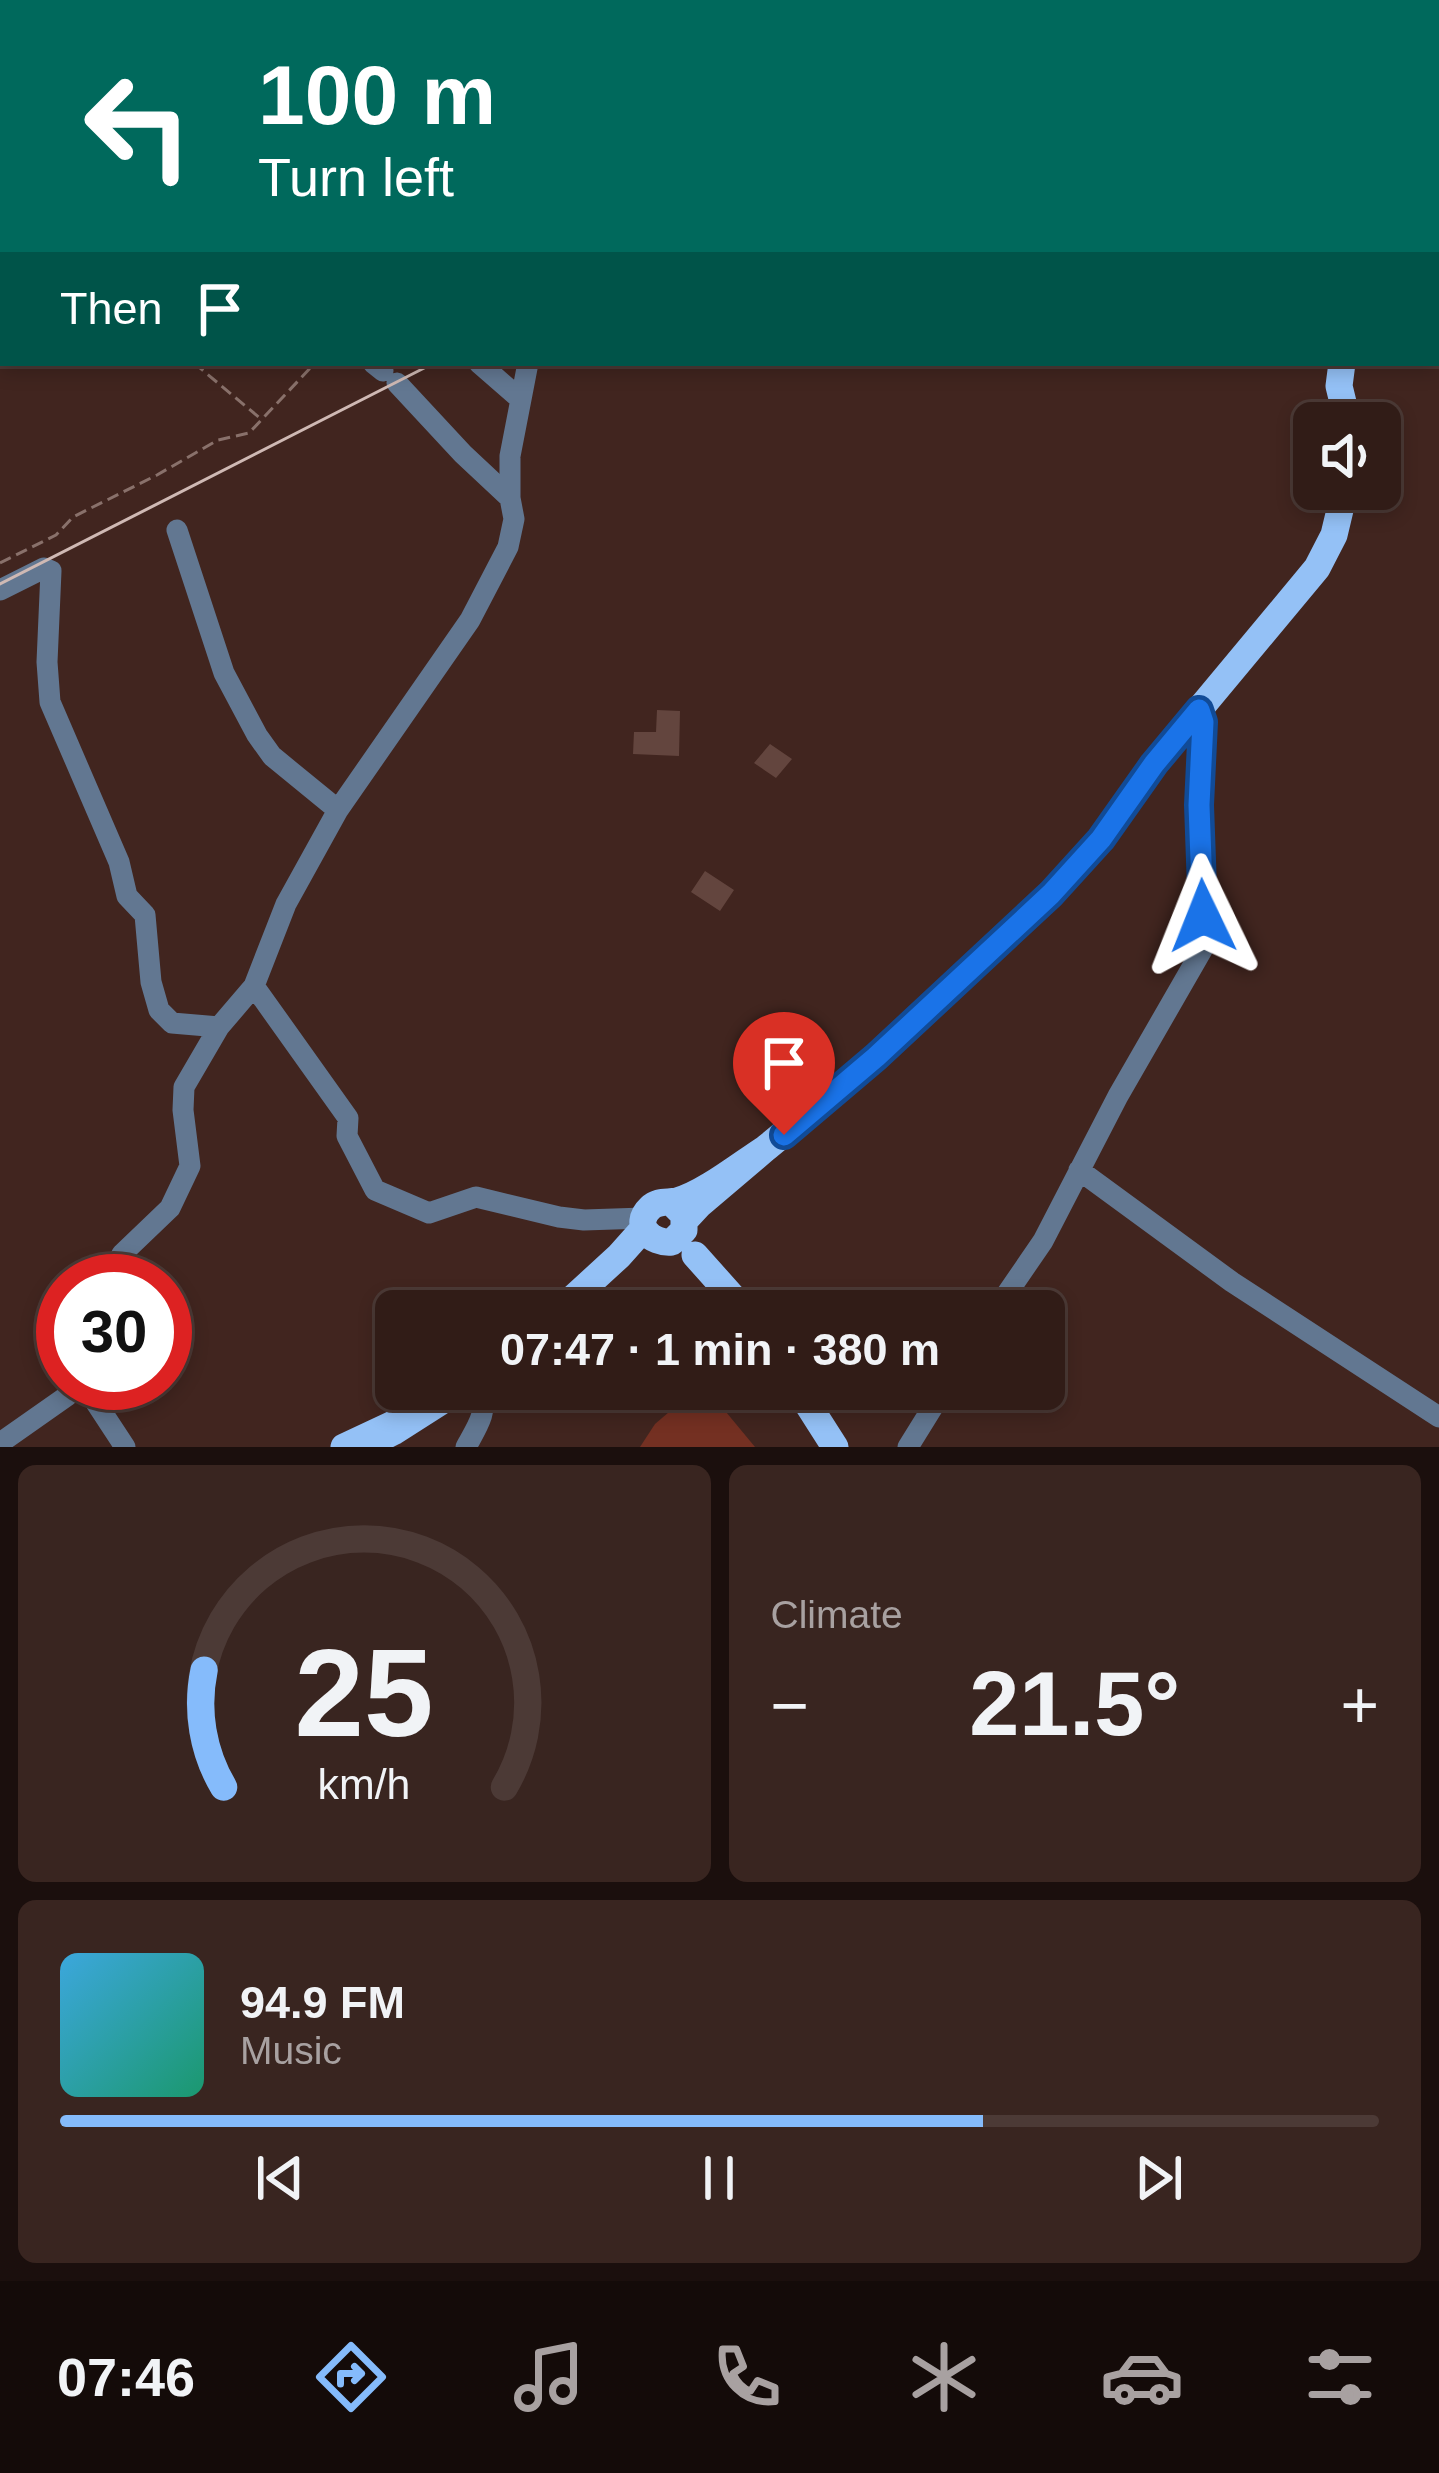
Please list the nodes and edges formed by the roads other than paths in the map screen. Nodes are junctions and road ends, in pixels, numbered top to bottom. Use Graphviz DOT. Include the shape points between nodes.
graph roads {
  1 [pos="482,366"];
  2 [pos="527,366"];
  3 [pos="1341,366"];
  4 [pos="385,372"];
  5 [pos="519,398"];
  6 [pos="1343,402"];
  7 [pos="509,498"];
  8 [pos="1341,510"];
  9 [pos="177,530"];
  10 [pos="0,590"];
  11 [pos="1199,710"];
  12 [pos="338,810"];
  13 [pos="254,986"];
  14 [pos="219,1027"];
  15 [pos="1079,1170"];
  16 [pos="669,1230"];
  17 [pos="122,1254"];
  18 [pos="583,1290"];
  19 [pos="726,1290"];
  20 [pos="1009,1290"];
  21 [pos="47,1410"];
  22 [pos="98,1410"];
  23 [pos="419,1410"];
  24 [pos="427,1410"];
  25 [pos="484,1410"];
  26 [pos="811,1410"];
  27 [pos="931,1410"];
  28 [pos="1439,1417"];
  29 [pos="0,1443"];
  30 [pos="125,1447"];
  31 [pos="344,1447"];
  32 [pos="363,1447"];
  33 [pos="466,1447"];
  34 [pos="835,1447"];
  35 [pos="908,1447"];
  1 -- 5 [label="street"];
  2 -- 5 [label="street"];
  3 -- 6 [label="main road"];
  4 -- 7 [label="street"];
  5 -- 7 [label="street"];
  7 -- 12 [label="street" via="508,547 470,620"];
  8 -- 11 [label="main road" via="1317,568"];
  9 -- 12 [label="street" via="224,674 257,735"];
  10 -- 14 [label="street" via="50,571 50,702 127,896 145,915 159,1010 172,1023"];
  11 -- 15 [label="street" via="1202,950"];
  11 -- 16 [label="main road" via="1051,894 876,1057"];
  12 -- 13 [label="street" via="286,904"];
  13 -- 14 [label="street"];
  13 -- 16 [label="street" via="348,1118 346,1136 376,1190 429,1213 476,1197"];
  14 -- 17 [label="street" via="184,1087 190,1166 181,1190"];
  15 -- 20 [label="street"];
  15 -- 28 [label="street"];
  16 -- 18 [label="main road" via="619,1256"];
  16 -- 19 [label="main road"];
  21 -- 29 [label="street"];
  22 -- 30 [label="street"];
  23 -- 31 [label="main road"];
  24 -- 32 [label="main road"];
  25 -- 33 [label="street"];
  26 -- 34 [label="main road"];
  27 -- 35 [label="street"];
}
